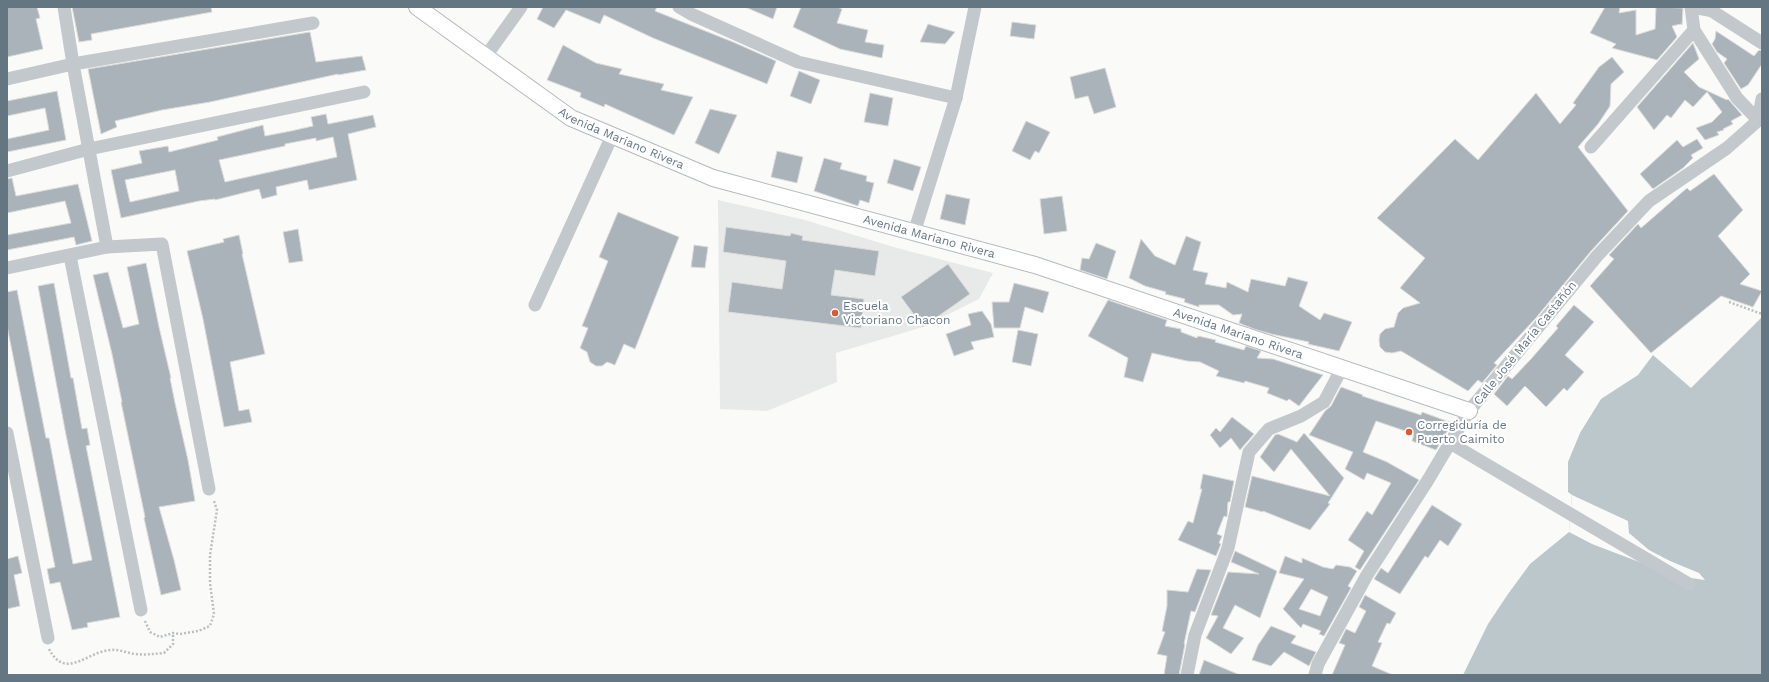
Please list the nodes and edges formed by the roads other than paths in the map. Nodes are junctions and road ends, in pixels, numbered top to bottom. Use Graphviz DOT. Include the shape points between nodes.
graph roads {
  1 [pos="64,7"];
  2 [pos="417,7"];
  3 [pos="521,7"];
  4 [pos="679,7"];
  5 [pos="975,7"];
  6 [pos="1692,7"];
  7 [pos="312,23"];
  8 [pos="1694,30"];
  9 [pos="1762,43"];
  10 [pos="486,56"];
  11 [pos="73,64"];
  12 [pos="7,79"];
  13 [pos="364,92"];
  14 [pos="956,98"];
  15 [pos="1762,99"];
  16 [pos="1760,119"];
  17 [pos="612,136"];
  18 [pos="1591,147"];
  19 [pos="89,150"];
  20 [pos="7,171"];
  21 [pos="914,233"];
  22 [pos="107,247"];
  23 [pos="70,256"];
  24 [pos="7,268"];
  25 [pos="535,305"];
  26 [pos="1342,368"];
  27 [pos="1469,411"];
  28 [pos="7,433"];
  29 [pos="1450,443"];
  30 [pos="209,489"];
  31 [pos="1689,584"];
  32 [pos="141,610"];
  33 [pos="48,638"];
  34 [pos="1187,675"];
  35 [pos="1315,675"];
  1 -- 11 [label="street"];
  2 -- 10 [label="main road, Avenida Mariano Rivera"];
  3 -- 10 [label="street"];
  4 -- 14 [label="street" via="798,62"];
  5 -- 14 [label="street"];
  6 -- 8 [label="street"];
  6 -- 9 [label="street" via="1712,11"];
  7 -- 11 [label="street"];
  8 -- 16 [label="street" via="1737,98"];
  8 -- 18 [label="street"];
  10 -- 17 [label="main road, Avenida Mariano Rivera" via="571,118"];
  11 -- 12 [label="street"];
  11 -- 19 [label="street"];
  13 -- 19 [label="street"];
  14 -- 21 [label="street"];
  15 -- 16 [label="street"];
  16 -- 27 [label="street, Calle José María Castañón" via="1727,148 1649,201 1597,256"];
  17 -- 21 [label="main road, Avenida Mariano Rivera" via="713,178"];
  17 -- 25 [label="street"];
  19 -- 20 [label="street"];
  19 -- 22 [label="street"];
  21 -- 26 [label="main road, Avenida Mariano Rivera" via="1034,265"];
  22 -- 23 [label="street"];
  22 -- 30 [label="street" via="162,244"];
  23 -- 24 [label="street"];
  23 -- 32 [label="street"];
  26 -- 27 [label="main road, Avenida Mariano Rivera"];
  26 -- 34 [label="street" via="1324,402 1301,416 1269,429 1249,452 1228,548 1195,635"];
  27 -- 29 [label="street, Calle José María Castañón"];
  28 -- 33 [label="street"];
  29 -- 31 [label="street"];
  29 -- 35 [label="street, Calle José María Castañón" via="1367,575 1318,664"];
}
